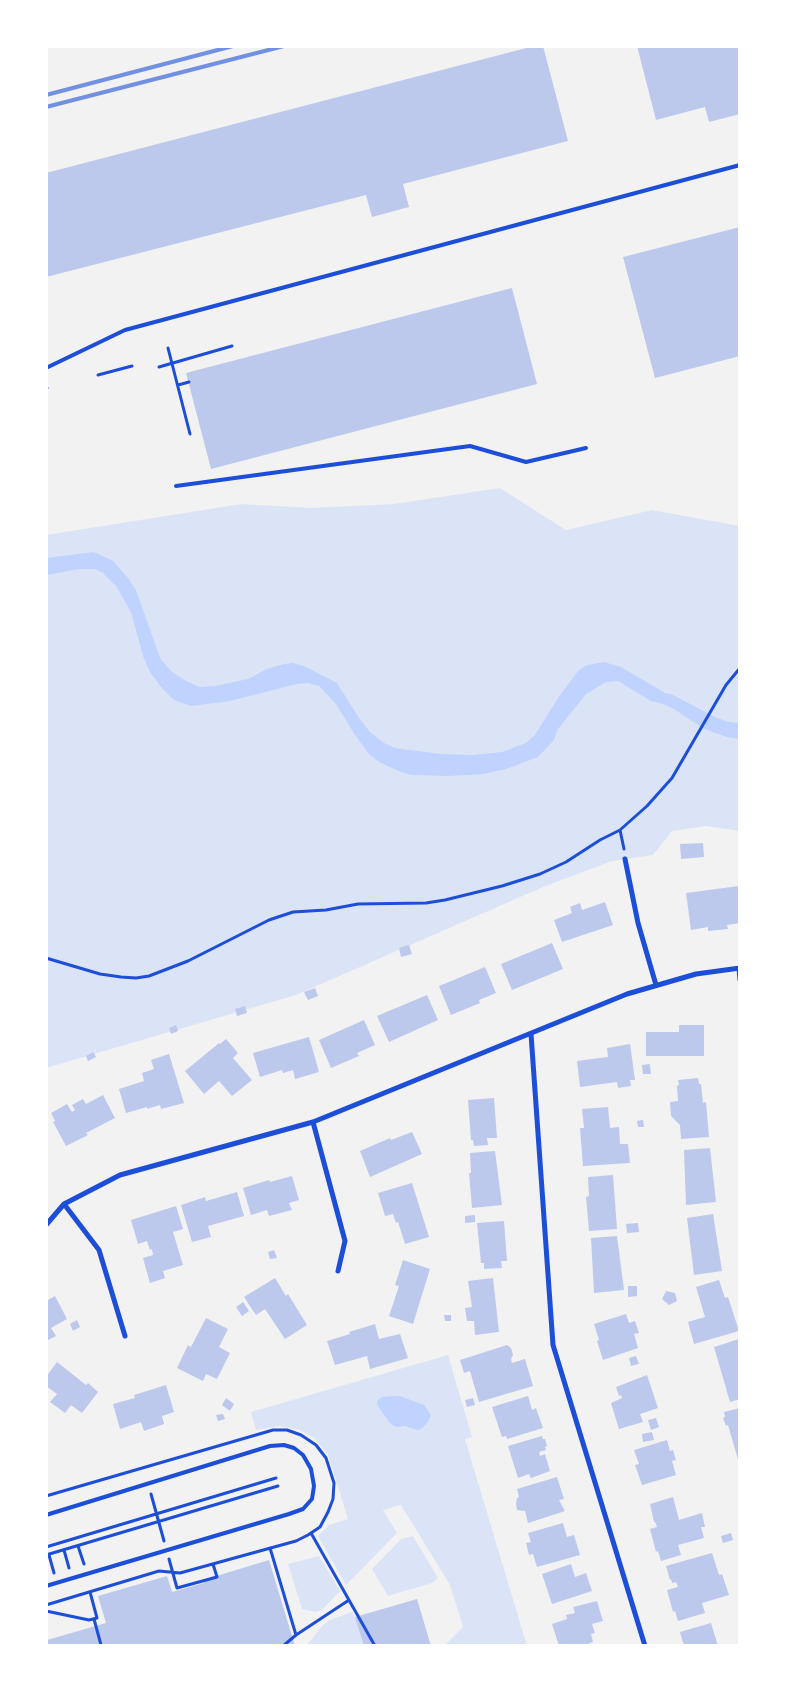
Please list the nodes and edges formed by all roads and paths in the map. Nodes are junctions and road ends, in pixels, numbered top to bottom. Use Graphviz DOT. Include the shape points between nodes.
graph roads {
  1 [pos="740,165"];
  2 [pos="232,346"];
  3 [pos="168,348"];
  4 [pos="172,363"];
  5 [pos="132,366"];
  6 [pos="159,367"];
  7 [pos="46,368"];
  8 [pos="98,375"];
  9 [pos="188,382"];
  10 [pos="178,385"];
  11 [pos="190,434"];
  12 [pos="586,448"];
  13 [pos="176,486"];
  14 [pos="740,668"];
  15 [pos="620,830"];
  16 [pos="625,859"];
  17 [pos="46,958"];
  18 [pos="739,968"];
  19 [pos="740,980"];
  20 [pos="656,985"];
  21 [pos="531,1034"];
  22 [pos="313,1122"];
  23 [pos="64,1204"];
  24 [pos="46,1225"];
  25 [pos="338,1271"];
  26 [pos="125,1336"];
  27 [pos="276,1478"];
  28 [pos="278,1486"];
  29 [pos="222,1494"];
  30 [pos="46,1496"];
  31 [pos="224,1502"];
  32 [pos="46,1515"];
  33 [pos="311,1533"];
  34 [pos="90,1534"];
  35 [pos="93,1542"];
  36 [pos="78,1546"];
  37 [pos="46,1547"];
  38 [pos="270,1548"];
  39 [pos="64,1550"];
  40 [pos="48,1555"];
  41 [pos="87,1574"];
  42 [pos="72,1579"];
  43 [pos="58,1583"];
  44 [pos="46,1586"];
  45 [pos="90,1592"];
  46 [pos="349,1600"];
  47 [pos="46,1605"];
  48 [pos="46,1611"];
  49 [pos="94,1619"];
  50 [pos="296,1634"];
  51 [pos="98,1646"];
  52 [pos="283,1646"];
  53 [pos="375,1646"];
  54 [pos="645,1646"];
  1 -- 7 [label="lane" via="125,330"];
  2 -- 4 [label="path"];
  3 -- 4 [label="path"];
  4 -- 6 [label="path"];
  4 -- 10 [label="path"];
  5 -- 8 [label="path"];
  9 -- 10 [label="path"];
  10 -- 11 [label="path"];
  12 -- 13 [label="lane" via="526,462 470,446"];
  14 -- 15 [label="path" via="715,703 672,778"];
  15 -- 16 [label="path"];
  15 -- 17 [label="path" via="554,868 502,886 426,903 358,904 293,912 149,976 121,978"];
  16 -- 20 [label="street" via="638,923"];
  18 -- 19 [label="street"];
  18 -- 20 [label="street" via="696,974"];
  20 -- 21 [label="street"];
  21 -- 22 [label="street"];
  21 -- 54 [label="street" via="553,1345"];
  22 -- 23 [label="street" via="120,1175"];
  22 -- 25 [label="street" via="345,1241"];
  23 -- 24 [label="street"];
  23 -- 26 [label="street" via="99,1250"];
  27 -- 29 [label="path"];
  28 -- 31 [label="path"];
  29 -- 31 [label="path"];
  29 -- 34 [label="path"];
  30 -- 33 [label="path" via="273,1430 287,1430 301,1434 316,1445 331,1470 333,1499 320,1526"];
  31 -- 35 [label="path"];
  32 -- 41 [label="lane" via="270,1446 294,1448 303,1455 311,1469 312,1499 302,1509"];
  33 -- 38 [label="path"];
  33 -- 46 [label="path"];
  34 -- 35 [label="path"];
  34 -- 37 [label="path"];
  35 -- 36 [label="path"];
  36 -- 39 [label="path"];
  36 -- 41 [label="path"];
  38 -- 45 [label="path" via="180,1573 158,1571"];
  38 -- 50 [label="path"];
  39 -- 40 [label="path"];
  39 -- 42 [label="path"];
  40 -- 43 [label="path"];
  41 -- 42 [label="lane"];
  42 -- 43 [label="lane"];
  43 -- 44 [label="lane"];
  45 -- 47 [label="path"];
  45 -- 49 [label="path" via="97,1618"];
  46 -- 50 [label="path"];
  46 -- 53 [label="path"];
  48 -- 49 [label="path"];
  49 -- 51 [label="path" via="102,1645"];
  50 -- 52 [label="path"];
}
